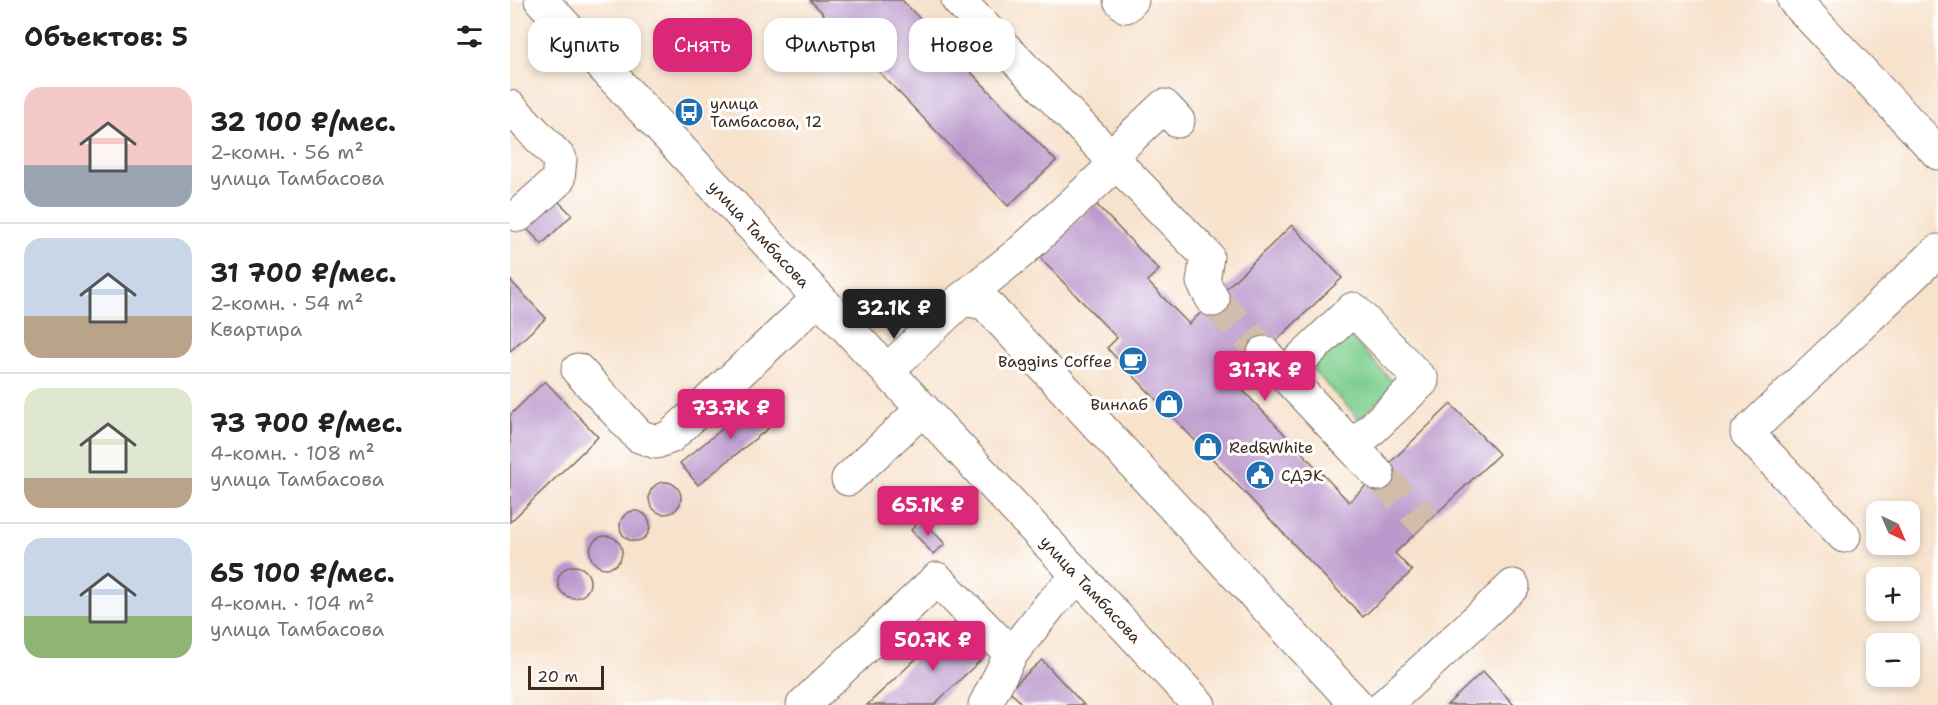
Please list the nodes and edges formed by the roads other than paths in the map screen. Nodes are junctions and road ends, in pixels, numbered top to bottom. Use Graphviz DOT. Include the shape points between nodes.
graph roads {
  1 [pos="958,0"];
  2 [pos="1120,0"];
  3 [pos="1132,0"];
  4 [pos="1794,0"];
  5 [pos="551,3"];
  6 [pos="510,107"];
  7 [pos="1178,121"];
  8 [pos="1938,153"];
  9 [pos="1110,157"];
  10 [pos="519,215"];
  11 [pos="1938,251"];
  12 [pos="819,298"];
  13 [pos="962,299"];
  14 [pos="1213,300"];
  15 [pos="578,370"];
  16 [pos="887,371"];
  17 [pos="923,409"];
  18 [pos="1353,447"];
  19 [pos="1378,474"];
  20 [pos="848,479"];
  21 [pos="1844,536"];
  22 [pos="1079,576"];
  23 [pos="1513,586"];
  24 [pos="1011,654"];
  25 [pos="804,705"];
  26 [pos="985,705"];
  27 [pos="1199,705"];
  28 [pos="1357,705"];
  29 [pos="1385,705"];
  1 -- 9 [label="street"];
  2 -- 3 [label="street" via="1126,6"];
  4 -- 8 [label="street"];
  5 -- 12 [label="street, улица Тамбасова"];
  6 -- 10 [label="street" via="560,159 558,180"];
  7 -- 9 [label="street" via="1164,106"];
  9 -- 13 [label="street" via="1107,172 1022,251"];
  9 -- 14 [label="street" via="1207,256 1203,282"];
  11 -- 21 [label="street" via="1746,433"];
  12 -- 15 [label="street" via="670,437 656,442 639,436"];
  12 -- 16 [label="street, улица Тамбасова"];
  13 -- 16 [label="street"];
  13 -- 28 [label="street" via="985,303"];
  16 -- 17 [label="street, улица Тамбасова"];
  17 -- 20 [label="street"];
  17 -- 22 [label="street, улица Тамбасова"];
  18 -- 18 [label="street" via="1274,364 1353,309 1422,381"];
  18 -- 19 [label="street"];
  22 -- 24 [label="street"];
  22 -- 27 [label="street, улица Тамбасова"];
  23 -- 29 [label="street"];
  24 -- 25 [label="street" via="937,579"];
  24 -- 26 [label="street"];
}
